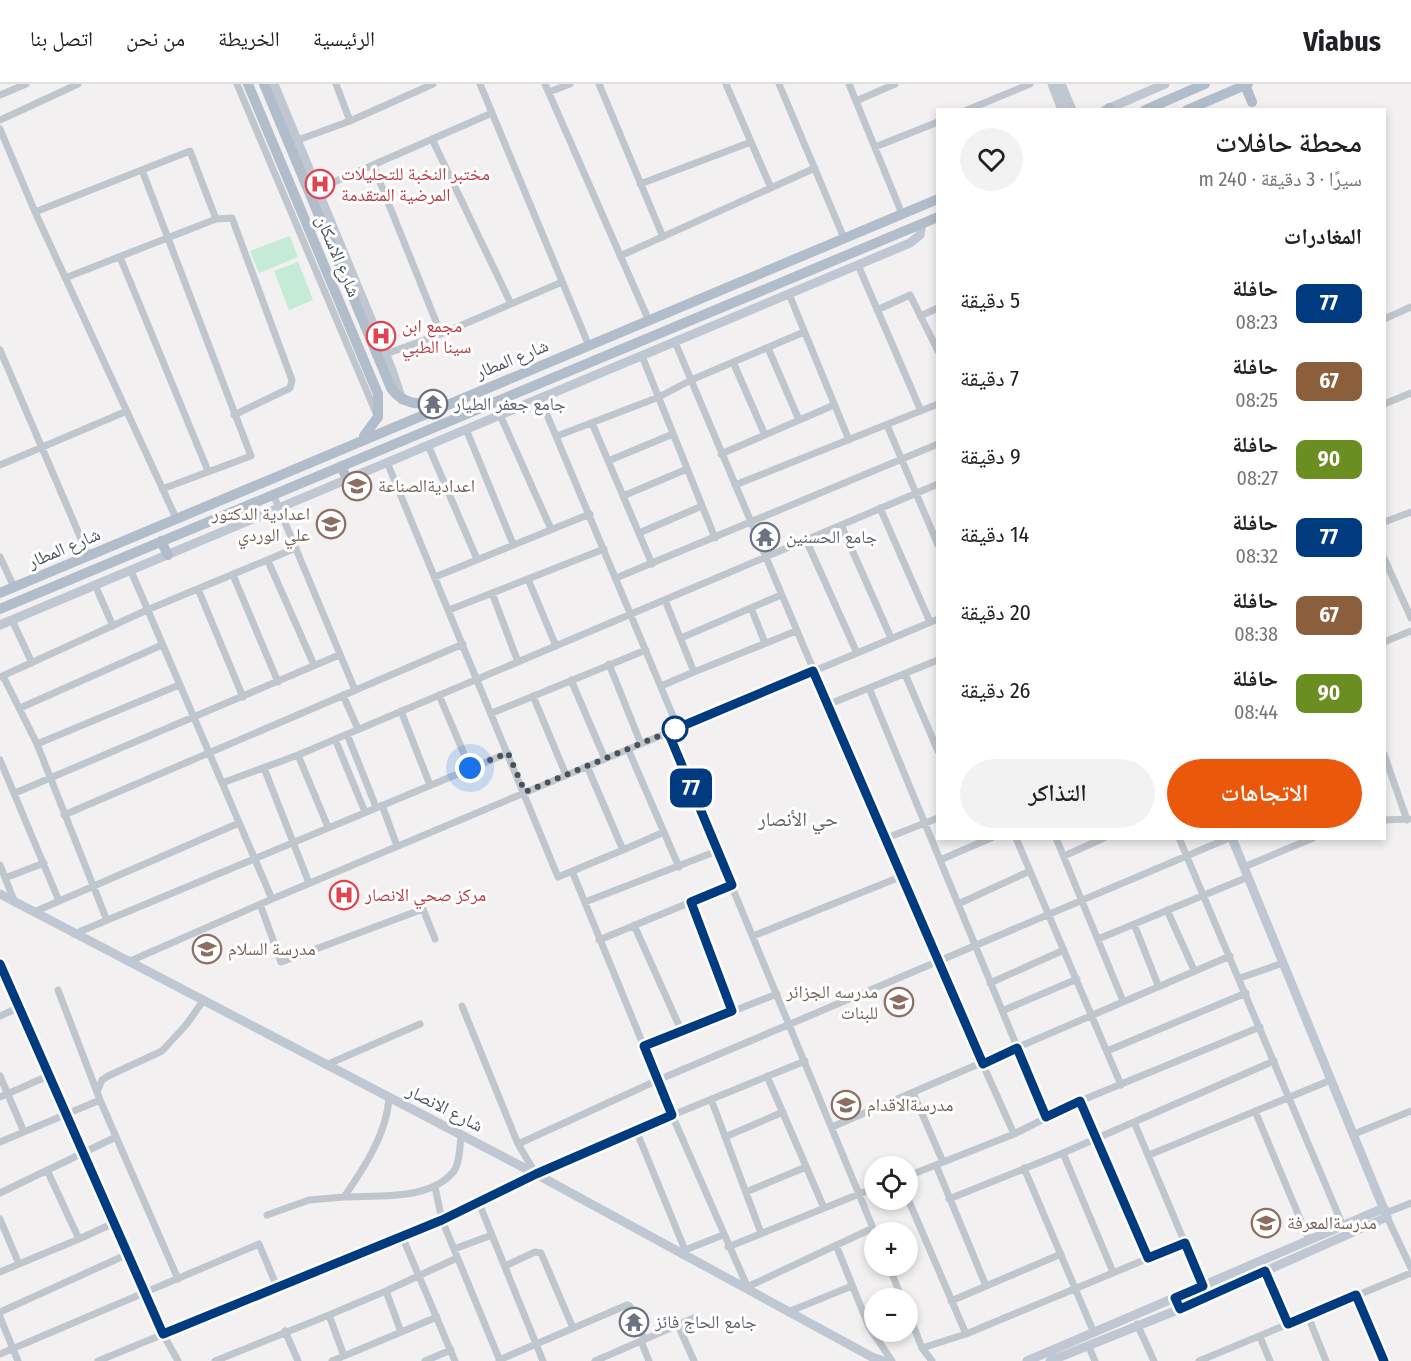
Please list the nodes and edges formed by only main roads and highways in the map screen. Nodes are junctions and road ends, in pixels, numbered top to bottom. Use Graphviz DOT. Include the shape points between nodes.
graph roads {
  1 [pos="248,84"];
  2 [pos="264,84"];
  3 [pos="1206,84"];
  4 [pos="1247,85"];
  5 [pos="1252,102"];
  6 [pos="1150,108"];
  7 [pos="1190,108"];
  8 [pos="936,200"];
  9 [pos="931,221"];
  10 [pos="817,249"];
  11 [pos="790,261"];
  12 [pos="824,265"];
  13 [pos="798,276"];
  14 [pos="368,335"];
  15 [pos="356,342"];
  16 [pos="381,353"];
  17 [pos="363,359"];
  18 [pos="445,405"];
  19 [pos="361,439"];
  20 [pos="341,466"];
  21 [pos="347,479"];
  22 [pos="224,498"];
  23 [pos="193,510"];
  24 [pos="231,513"];
  25 [pos="199,525"];
  26 [pos="161,541"];
  27 [pos="168,555"];
  28 [pos="0,593"];
  29 [pos="0,609"];
  1 -- 15 [label="main road, شارع الاسكان" via="282,180 342,323"];
  2 -- 14 [label="main road, شارع الاسكان" via="327,225"];
  3 -- 6 [label="main road"];
  4 -- 5 [label="main road"];
  4 -- 7 [label="main road"];
  8 -- 10 [label="main road, شارع المطار"];
  9 -- 12 [label="main road, شارع المطار"];
  10 -- 11 [label="main road, شارع المطار"];
  10 -- 12 [label="main road"];
  11 -- 13 [label="main road" via="797,267"];
  11 -- 18 [label="main road, شارع المطار"];
  12 -- 13 [label="main road, شارع المطار"];
  13 -- 20 [label="main road, شارع المطار"];
  14 -- 15 [label="main road" via="363,342"];
  14 -- 16 [label="main road, شارع الاسكان"];
  15 -- 17 [label="main road, شارع الاسكان"];
  16 -- 17 [label="main road" via="368,353"];
  16 -- 18 [label="main road, شارع الاسكان" via="391,388 402,400"];
  17 -- 19 [label="main road, شارع الاسكان" via="380,403 378,417"];
  18 -- 19 [label="main road, شارع المطار"];
  19 -- 22 [label="main road, شارع المطار"];
  20 -- 21 [label="main road"];
  20 -- 24 [label="main road, شارع المطار"];
  22 -- 23 [label="main road, شارع المطار"];
  22 -- 24 [label="main road" via="224,507"];
  23 -- 25 [label="main road" via="199,515"];
  23 -- 28 [label="main road, شارع المطار"];
  24 -- 25 [label="main road, شارع المطار"];
  25 -- 26 [label="main road, شارع المطار"];
  26 -- 27 [label="main road"];
  26 -- 29 [label="main road, شارع المطار"];
}
